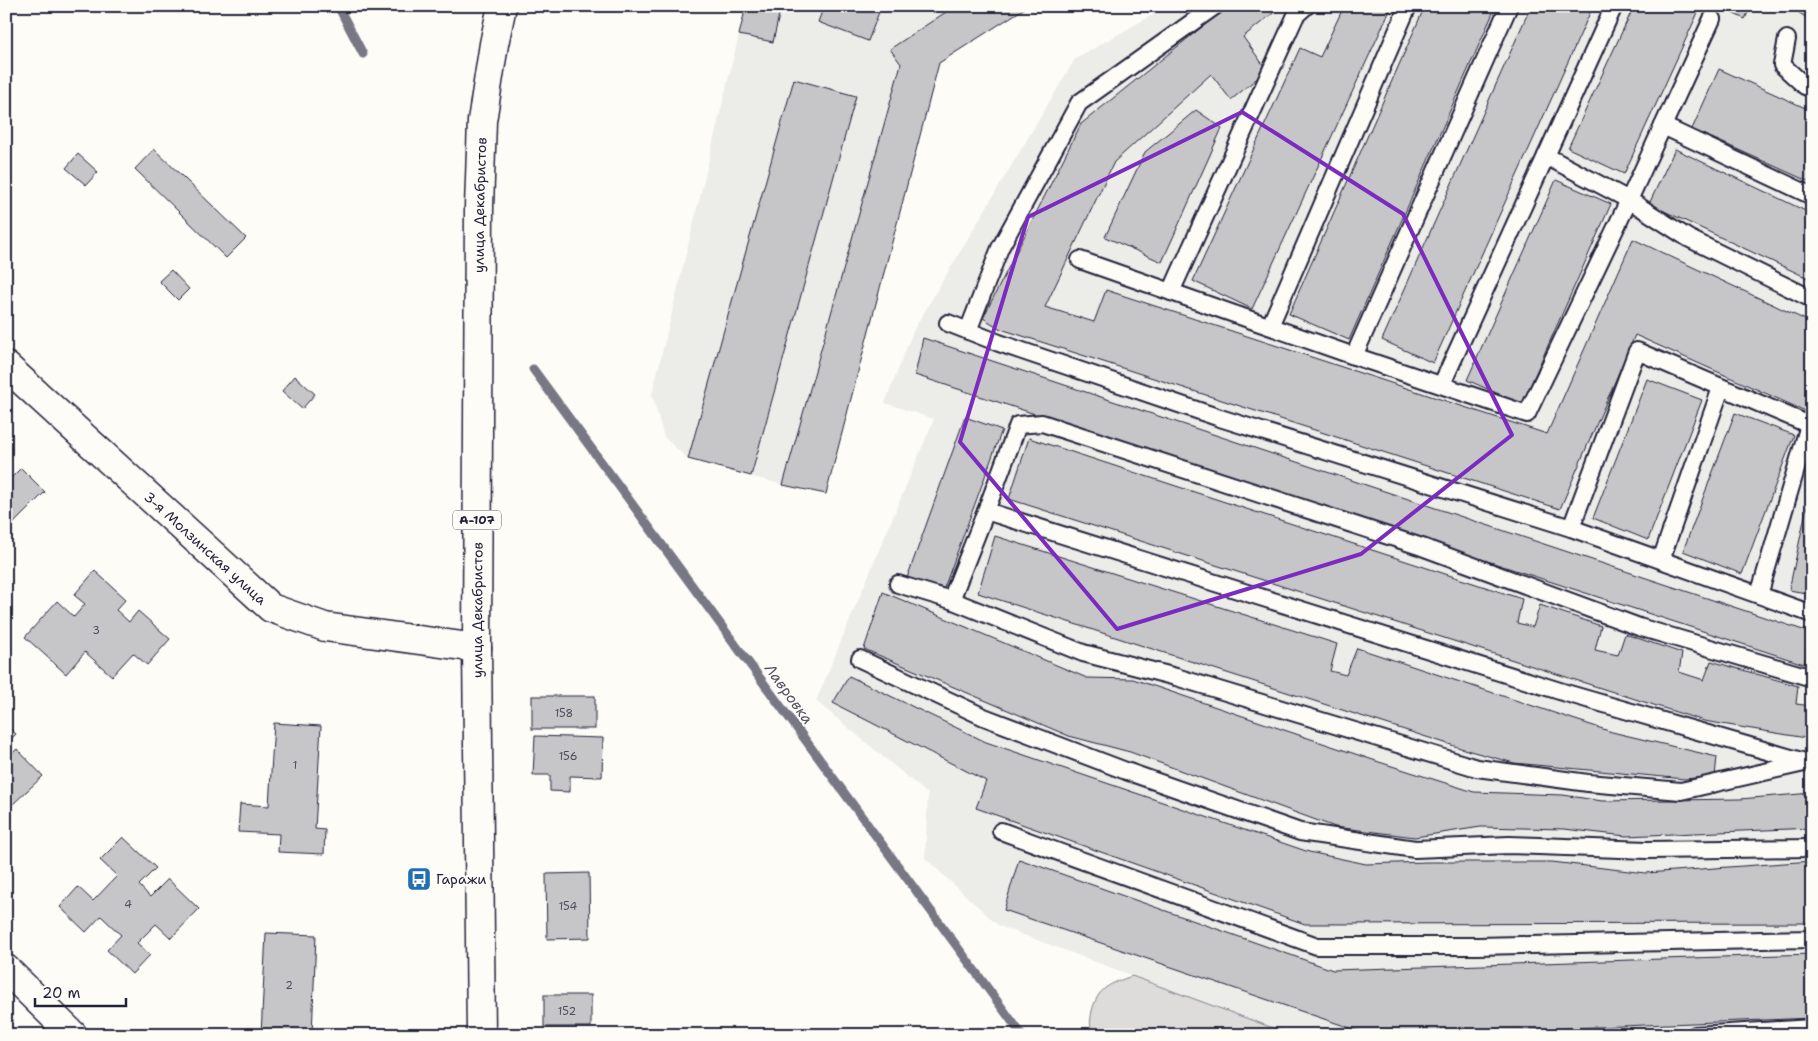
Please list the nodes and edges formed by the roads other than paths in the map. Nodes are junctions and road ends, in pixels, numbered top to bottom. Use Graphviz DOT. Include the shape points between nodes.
graph roads {
  1 [pos="502,6"];
  2 [pos="1215,6"];
  3 [pos="1306,6"];
  4 [pos="1408,6"];
  5 [pos="1509,6"];
  6 [pos="1614,6"];
  7 [pos="1712,20"];
  8 [pos="1787,39"];
  9 [pos="1812,89"];
  10 [pos="1664,126"];
  11 [pos="1546,156"];
  12 [pos="1812,196"];
  13 [pos="1629,200"];
  14 [pos="1080,260"];
  15 [pos="1171,292"];
  16 [pos="1812,299"];
  17 [pos="948,323"];
  18 [pos="1270,326"];
  19 [pos="968,331"];
  20 [pos="1354,356"];
  21 [pos="6,366"];
  22 [pos="1442,384"];
  23 [pos="1721,388"];
  24 [pos="1810,426"];
  25 [pos="986,512"];
  26 [pos="1572,528"];
  27 [pos="1661,560"];
  28 [pos="898,584"];
  29 [pos="1759,595"];
  30 [pos="952,600"];
  31 [pos="1812,614"];
  32 [pos="477,648"];
  33 [pos="860,659"];
  34 [pos="1812,678"];
  35 [pos="1809,763"];
  36 [pos="1001,832"];
  37 [pos="1812,848"];
  38 [pos="1812,939"];
  39 [pos="6,969"];
  40 [pos="1812,1028"];
  41 [pos="73,1035"];
  42 [pos="480,1035"];
  43 [pos="1695,1035"];
  1 -- 32 [label="main road, улица Декабристов / А-107" via="484,112 480,159"];
  2 -- 19 [label="lane" via="1080,102 1000,248"];
  3 -- 15 [label="lane" via="1296,15"];
  4 -- 18 [label="lane"];
  5 -- 20 [label="lane"];
  6 -- 11 [label="lane"];
  7 -- 10 [label="lane"];
  8 -- 9 [label="lane" via="1782,65"];
  10 -- 12 [label="lane"];
  10 -- 13 [label="lane"];
  11 -- 13 [label="lane"];
  11 -- 22 [label="lane"];
  13 -- 16 [label="lane" via="1688,238"];
  13 -- 22 [label="lane" via="1527,414"];
  14 -- 15 [label="lane"];
  15 -- 18 [label="lane"];
  17 -- 19 [label="lane"];
  18 -- 20 [label="lane"];
  19 -- 26 [label="lane" via="1211,415"];
  20 -- 22 [label="lane"];
  21 -- 32 [label="main road, 3-я Молзинская улица" via="271,608 324,627"];
  23 -- 24 [label="lane"];
  23 -- 26 [label="lane" via="1636,352"];
  23 -- 27 [label="lane"];
  24 -- 29 [label="lane"];
  25 -- 30 [label="lane"];
  25 -- 34 [label="lane" via="1018,425 1042,423 1422,547 1640,627"];
  25 -- 35 [label="lane" via="1566,693"];
  26 -- 27 [label="lane"];
  27 -- 29 [label="lane"];
  28 -- 30 [label="lane"];
  29 -- 31 [label="lane"];
  30 -- 35 [label="lane" via="1083,653 1176,677 1476,768 1681,791"];
  32 -- 42 [label="main road, улица Декабристов / А-107"];
  33 -- 37 [label="lane" via="984,717 1300,832 1414,849 1509,845 1648,850"];
  36 -- 38 [label="lane" via="1317,946"];
  39 -- 41 [label="main road"];
  40 -- 43 [label="lane"];
}
